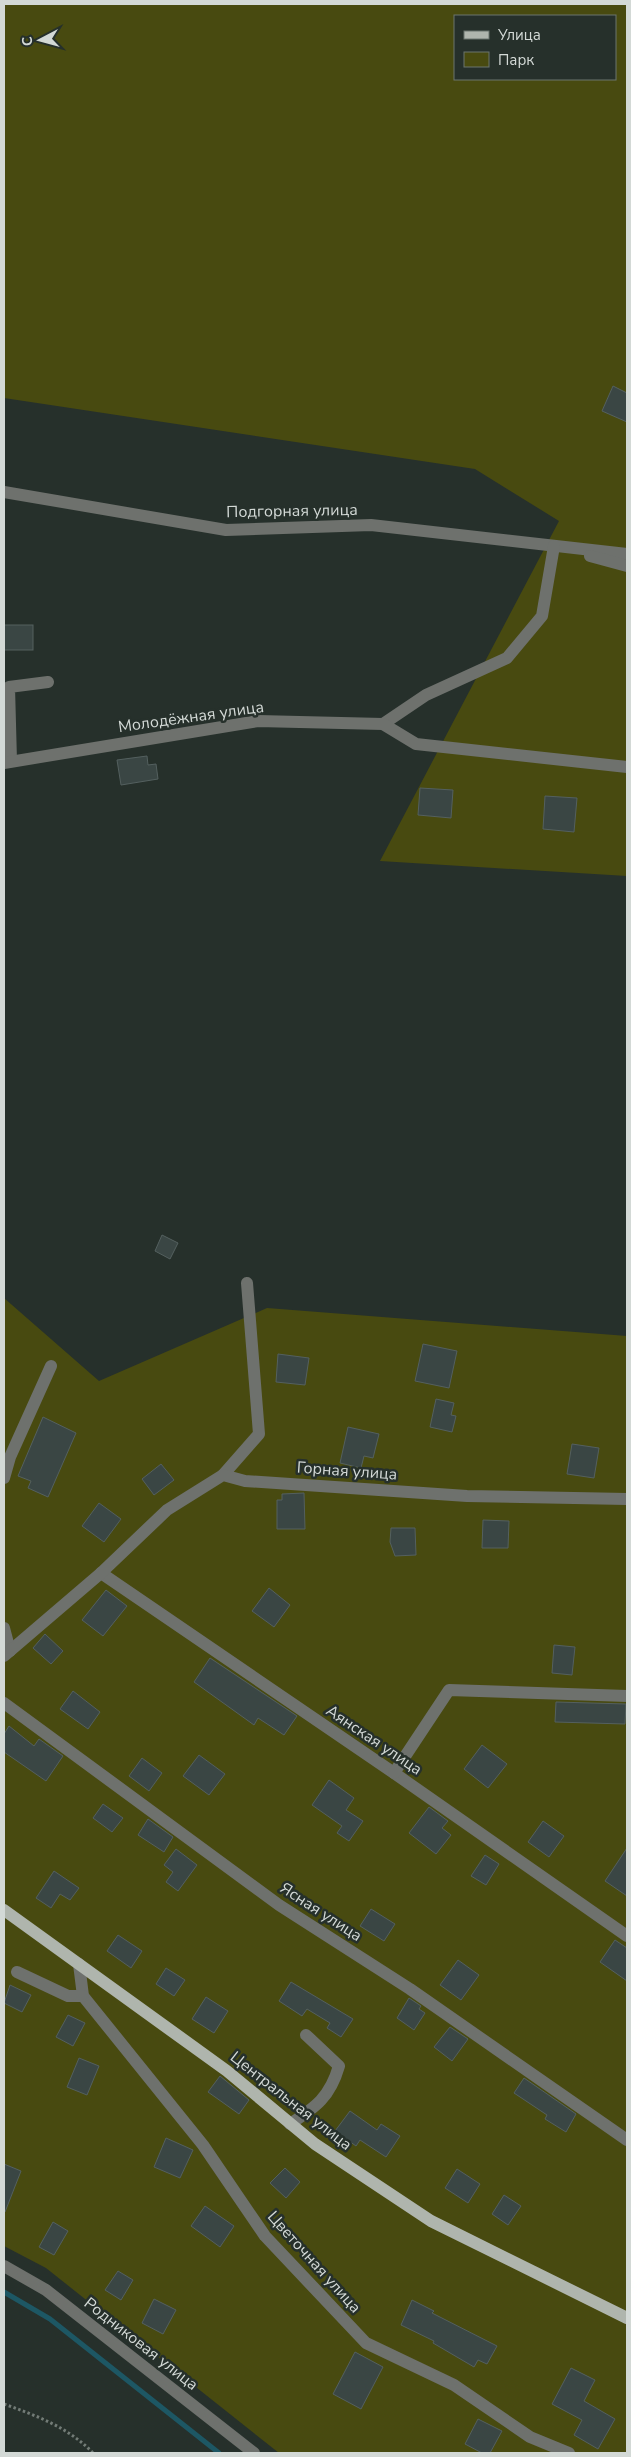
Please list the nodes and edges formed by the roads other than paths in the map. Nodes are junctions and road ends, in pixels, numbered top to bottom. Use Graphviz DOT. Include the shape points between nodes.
graph roads {
  1 [pos="4,492"];
  2 [pos="554,546"];
  3 [pos="627,554"];
  4 [pos="627,566"];
  5 [pos="48,682"];
  6 [pos="6,687"];
  7 [pos="383,724"];
  8 [pos="7,762"];
  9 [pos="627,768"];
  10 [pos="247,1283"];
  11 [pos="50,1366"];
  12 [pos="223,1475"];
  13 [pos="4,1478"];
  14 [pos="627,1499"];
  15 [pos="101,1573"];
  16 [pos="4,1628"];
  17 [pos="7,1654"];
  18 [pos="627,1696"];
  19 [pos="4,1702"];
  20 [pos="394,1773"];
  21 [pos="4,1910"];
  22 [pos="627,1936"];
  23 [pos="79,1964"];
  24 [pos="17,1972"];
  25 [pos="83,1996"];
  26 [pos="306,2035"];
  27 [pos="290,2124"];
  28 [pos="627,2140"];
  29 [pos="4,2266"];
  30 [pos="627,2318"];
  31 [pos="254,2453"];
  32 [pos="569,2453"];
  1 -- 2 [label="street, Подгорная улица" via="226,530 371,525"];
  2 -- 3 [label="street"];
  2 -- 4 [label="street"];
  2 -- 7 [label="street" via="542,616 507,658 426,695"];
  5 -- 6 [label="street"];
  6 -- 8 [label="street"];
  7 -- 8 [label="street, Молодёжная улица" via="258,721"];
  7 -- 9 [label="street" via="416,744"];
  10 -- 12 [label="street" via="259,1434"];
  11 -- 13 [label="street"];
  12 -- 14 [label="street, Горная улица" via="245,1481 466,1496"];
  12 -- 15 [label="street" via="167,1510"];
  15 -- 17 [label="street"];
  15 -- 20 [label="street, Аянская улица"];
  16 -- 17 [label="street"];
  18 -- 20 [label="street" via="449,1690"];
  19 -- 28 [label="street, Ясная улица" via="279,1905 410,1989"];
  20 -- 22 [label="street, Аянская улица"];
  21 -- 23 [label="main road, Центральная улица"];
  23 -- 25 [label="street"];
  23 -- 27 [label="main road, Центральная улица" via="227,2071"];
  24 -- 25 [label="street" via="68,1996"];
  25 -- 32 [label="street, Цветочная улица" via="203,2146 265,2236 366,2343 454,2385 530,2437"];
  26 -- 27 [label="street" via="339,2066 334,2084 317,2106"];
  27 -- 30 [label="main road, Центральная улица" via="431,2221"];
  29 -- 31 [label="street, Родниковая улица" via="46,2290"];
}
